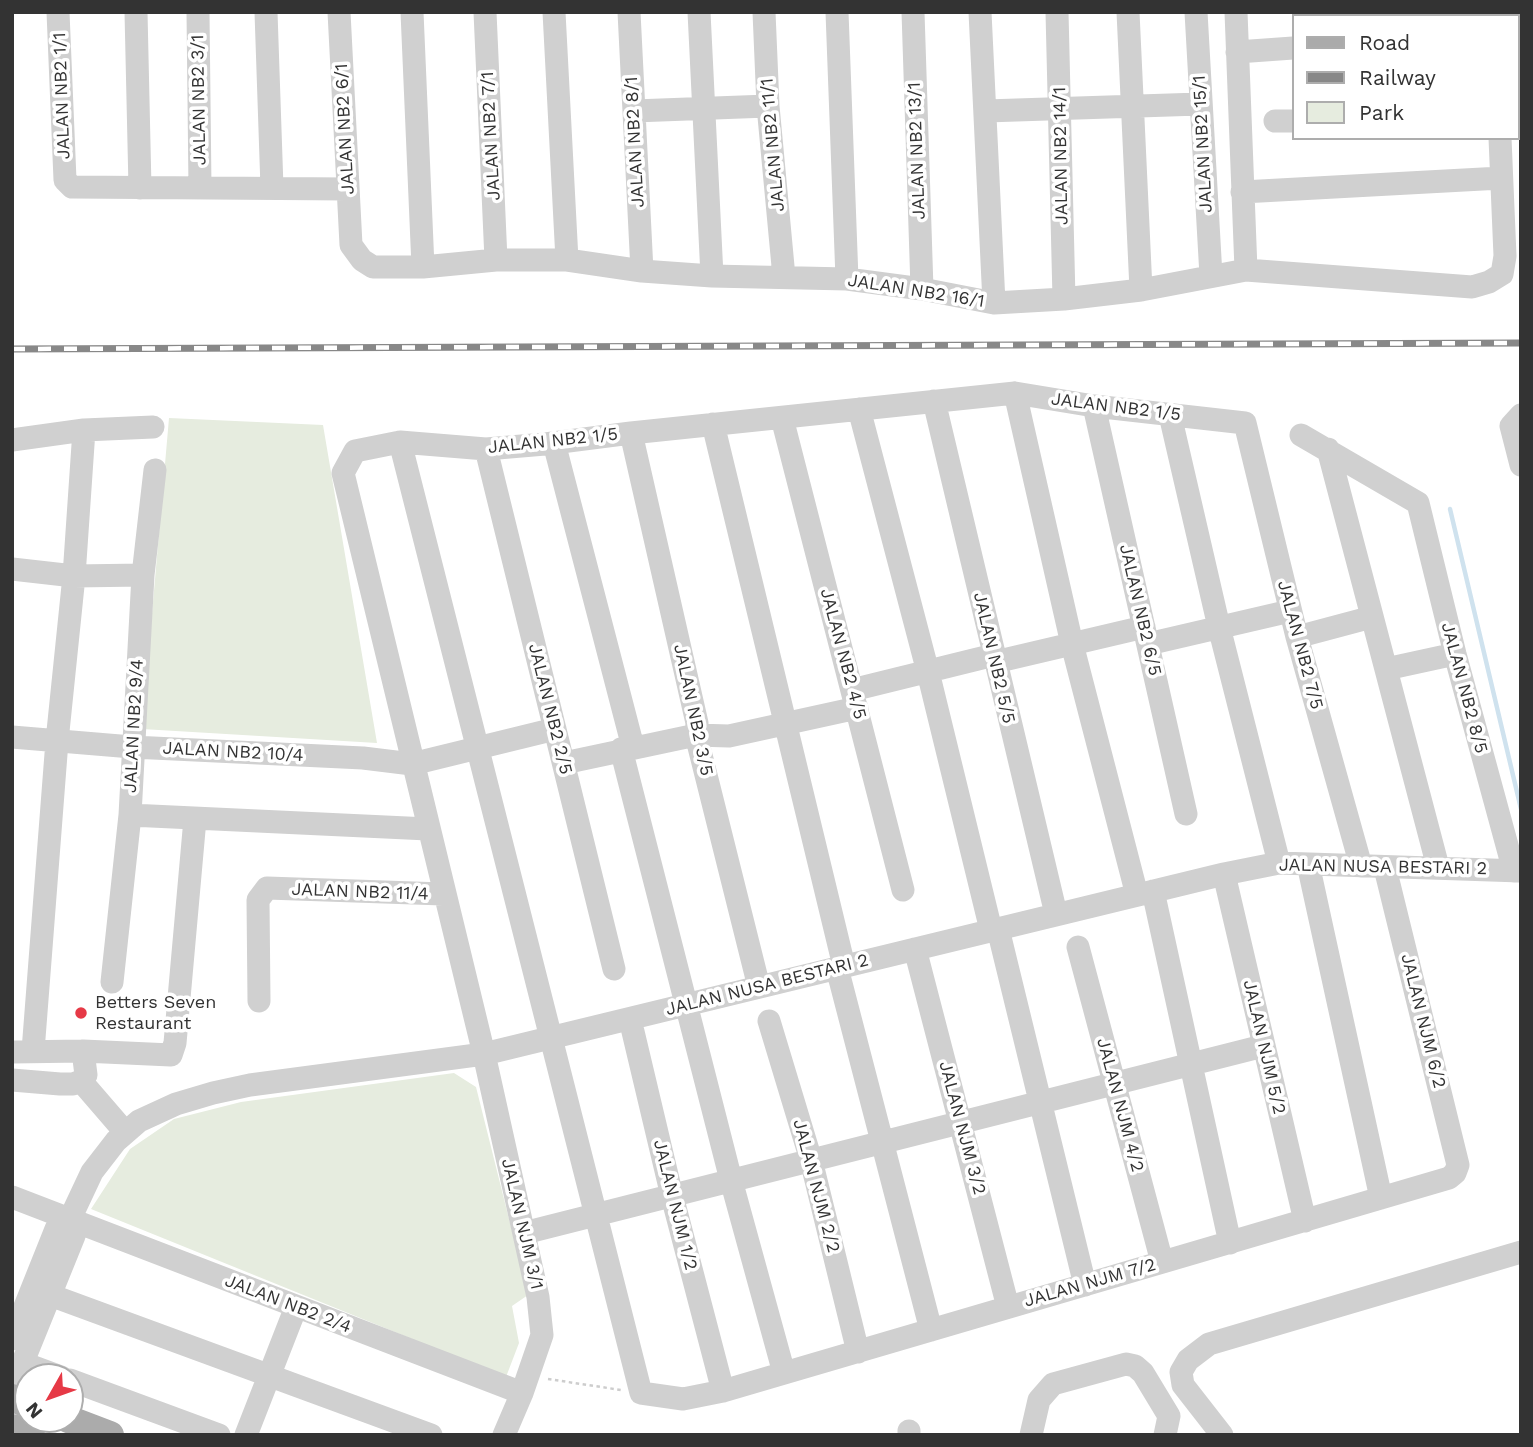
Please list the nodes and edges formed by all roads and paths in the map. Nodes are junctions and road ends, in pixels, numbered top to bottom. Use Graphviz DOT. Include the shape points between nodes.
graph roads {
  1 [pos="58,12"];
  2 [pos="136,12"];
  3 [pos="198,12"];
  4 [pos="266,12"];
  5 [pos="339,12"];
  6 [pos="412,12"];
  7 [pos="485,12"];
  8 [pos="554,12"];
  9 [pos="629,12"];
  10 [pos="699,12"];
  11 [pos="764,12"];
  12 [pos="837,12"];
  13 [pos="913,12"];
  14 [pos="980,12"];
  15 [pos="1057,12"];
  16 [pos="1128,12"];
  17 [pos="1196,12"];
  18 [pos="1236,12"];
  19 [pos="1292,48"];
  20 [pos="1237,52"];
  21 [pos="1200,104"];
  22 [pos="768,106"];
  23 [pos="1133,107"];
  24 [pos="703,110"];
  25 [pos="1060,110"];
  26 [pos="634,111"];
  27 [pos="986,111"];
  28 [pos="1500,140"];
  29 [pos="1501,178"];
  30 [pos="65,180"];
  31 [pos="140,188"];
  32 [pos="200,188"];
  33 [pos="272,188"];
  34 [pos="348,189"];
  35 [pos="1242,192"];
  36 [pos="351,245"];
  37 [pos="496,260"];
  38 [pos="567,260"];
  39 [pos="423,267"];
  40 [pos="1246,270"];
  41 [pos="642,271"];
  42 [pos="712,276"];
  43 [pos="1212,276"];
  44 [pos="784,277"];
  45 [pos="847,279"];
  46 [pos="922,289"];
  47 [pos="1141,290"];
  48 [pos="1064,299"];
  49 [pos="994,303"];
  50 [pos="1016,393"];
  51 [pos="934,401"];
  52 [pos="1094,406"];
  53 [pos="859,409"];
  54 [pos="1170,415"];
  55 [pos="782,418"];
  56 [pos="1516,420"];
  57 [pos="1245,423"];
  58 [pos="713,424"];
  59 [pos="153,427"];
  60 [pos="85,430"];
  61 [pos="631,433"];
  62 [pos="1301,435"];
  63 [pos="12,440"];
  64 [pos="400,442"];
  65 [pos="554,443"];
  66 [pos="486,449"];
  67 [pos="1328,449"];
  68 [pos="1521,465"];
  69 [pos="155,470"];
  70 [pos="12,569"];
  71 [pos="143,575"];
  72 [pos="74,576"];
  73 [pos="1290,611"];
  74 [pos="1372,617"];
  75 [pos="1219,627"];
  76 [pos="1146,635"];
  77 [pos="1297,637"];
  78 [pos="1072,644"];
  79 [pos="1455,654"];
  80 [pos="994,658"];
  81 [pos="1386,669"];
  82 [pos="928,672"];
  83 [pos="854,699"];
  84 [pos="785,724"];
  85 [pos="555,729"];
  86 [pos="696,735"];
  87 [pos="12,737"];
  88 [pos="57,741"];
  89 [pos="132,747"];
  90 [pos="477,748"];
  91 [pos="627,748"];
  92 [pos="564,763"];
  93 [pos="412,764"];
  94 [pos="1186,814"];
  95 [pos="130,815"];
  96 [pos="195,819"];
  97 [pos="428,829"];
  98 [pos="1279,863"];
  99 [pos="1308,864"];
  100 [pos="1361,866"];
  101 [pos="1438,867"];
  102 [pos="1385,868"];
  103 [pos="1517,871"];
  104 [pos="1224,874"];
  105 [pos="903,890"];
  106 [pos="1145,893"];
  107 [pos="443,894"];
  108 [pos="1056,914"];
  109 [pos="995,930"];
  110 [pos="1078,947"];
  111 [pos="915,949"];
  112 [pos="841,967"];
  113 [pos="614,969"];
  114 [pos="112,982"];
  115 [pos="758,987"];
  116 [pos="259,1001"];
  117 [pos="687,1005"];
  118 [pos="630,1019"];
  119 [pos="769,1021"];
  120 [pos="551,1038"];
  121 [pos="1263,1046"];
  122 [pos="83,1051"];
  123 [pos="23,1052"];
  124 [pos="484,1055"];
  125 [pos="1191,1064"];
  126 [pos="12,1080"];
  127 [pos="81,1081"];
  128 [pos="1115,1084"];
  129 [pos="1040,1102"];
  130 [pos="962,1122"];
  131 [pos="125,1132"];
  132 [pos="882,1142"];
  133 [pos="811,1160"];
  134 [pos="1455,1173"];
  135 [pos="731,1181"];
  136 [pos="672,1196"];
  137 [pos="12,1197"];
  138 [pos="1381,1198"];
  139 [pos="596,1215"];
  140 [pos="69,1221"];
  141 [pos="1305,1221"];
  142 [pos="524,1233"];
  143 [pos="1230,1242"];
  144 [pos="1521,1252"];
  145 [pos="1162,1262"];
  146 [pos="1085,1285"];
  147 [pos="32,1287"];
  148 [pos="296,1307"];
  149 [pos="1008,1307"];
  150 [pos="931,1330"];
  151 [pos="12,1339"];
  152 [pos="858,1352"];
  153 [pos="23,1363"];
  154 [pos="785,1373"];
  155 [pos="269,1375"];
  156 [pos="526,1384"];
  157 [pos="84,1385"];
  158 [pos="723,1391"];
  159 [pos="641,1393"];
  160 [pos="84,1425"];
  161 [pos="12,1428"];
  162 [pos="31,1435"];
  163 [pos="110,1435"];
  164 [pos="219,1435"];
  165 [pos="246,1435"];
  166 [pos="431,1435"];
  167 [pos="504,1435"];
  168 [pos="1031,1435"];
  169 [pos="1165,1435"];
  170 [pos="1222,1435"];
  1 -- 30 [label="street, JALAN NB2 1/1"];
  2 -- 31 [label="street"];
  3 -- 32 [label="street, JALAN NB2 3/1"];
  4 -- 33 [label="street"];
  5 -- 34 [label="street, JALAN NB2 6/1"];
  6 -- 39 [label="street"];
  7 -- 37 [label="street, JALAN NB2 7/1"];
  8 -- 38 [label="street"];
  9 -- 26 [label="street, JALAN NB2 8/1"];
  10 -- 24 [label="street"];
  11 -- 22 [label="street, JALAN NB2 11/1"];
  12 -- 45 [label="street"];
  13 -- 46 [label="street, JALAN NB2 13/1"];
  14 -- 27 [label="street"];
  15 -- 25 [label="street, JALAN NB2 14/1"];
  16 -- 23 [label="street"];
  17 -- 21 [label="street, JALAN NB2 15/1"];
  18 -- 20 [label="street"];
  19 -- 20 [label="street"];
  20 -- 35 [label="street"];
  21 -- 23 [label="street"];
  21 -- 43 [label="street, JALAN NB2 15/1"];
  22 -- 24 [label="street"];
  22 -- 44 [label="street, JALAN NB2 11/1"];
  23 -- 25 [label="street"];
  23 -- 47 [label="street"];
  24 -- 26 [label="street"];
  24 -- 42 [label="street"];
  25 -- 27 [label="street"];
  25 -- 48 [label="street, JALAN NB2 14/1"];
  26 -- 41 [label="street, JALAN NB2 8/1"];
  27 -- 49 [label="street"];
  28 -- 29 [label="street"];
  29 -- 35 [label="street"];
  29 -- 40 [label="street, JALAN NB2 16/1" via="1505,256 1502,274 1489,282 1472,287"];
  30 -- 31 [label="street, JALAN NB2 3/1" via="80,188"];
  31 -- 32 [label="street, JALAN NB2 3/1"];
  32 -- 33 [label="street, JALAN NB2 3/1"];
  33 -- 34 [label="street, JALAN NB2 3/1"];
  34 -- 36 [label="street, JALAN NB2 6/1"];
  35 -- 40 [label="street"];
  36 -- 39 [label="street, JALAN NB2 16/1" via="373,267"];
  37 -- 38 [label="street, JALAN NB2 16/1"];
  37 -- 39 [label="street, JALAN NB2 16/1"];
  38 -- 41 [label="street, JALAN NB2 16/1"];
  40 -- 43 [label="street, JALAN NB2 16/1"];
  41 -- 42 [label="street, JALAN NB2 16/1"];
  42 -- 44 [label="street, JALAN NB2 16/1"];
  43 -- 47 [label="street, JALAN NB2 16/1"];
  44 -- 45 [label="street, JALAN NB2 16/1"];
  45 -- 46 [label="street, JALAN NB2 16/1"];
  46 -- 49 [label="street, JALAN NB2 16/1"];
  47 -- 48 [label="street, JALAN NB2 16/1"];
  48 -- 49 [label="street, JALAN NB2 16/1"];
  50 -- 51 [label="street, JALAN NB2 1/5"];
  50 -- 52 [label="street, JALAN NB2 1/5"];
  50 -- 78 [label="street"];
  51 -- 53 [label="street, JALAN NB2 1/5"];
  51 -- 80 [label="street, JALAN NB2 5/5"];
  52 -- 54 [label="street, JALAN NB2 1/5"];
  52 -- 76 [label="street, JALAN NB2 6/5"];
  53 -- 55 [label="street, JALAN NB2 1/5"];
  53 -- 82 [label="street"];
  54 -- 57 [label="street, JALAN NB2 1/5"];
  54 -- 75 [label="street"];
  55 -- 58 [label="street, JALAN NB2 1/5"];
  55 -- 83 [label="street, JALAN NB2 4/5"];
  56 -- 68 [label="street"];
  57 -- 73 [label="street, JALAN NB2 7/5"];
  58 -- 61 [label="street, JALAN NB2 1/5"];
  58 -- 84 [label="street"];
  59 -- 60 [label="street"];
  60 -- 63 [label="street"];
  60 -- 72 [label="street"];
  61 -- 65 [label="street, JALAN NB2 1/5"];
  61 -- 86 [label="street, JALAN NB2 3/5" via="697,723"];
  62 -- 67 [label="street"];
  64 -- 66 [label="street, JALAN NB2 1/5"];
  64 -- 90 [label="street"];
  64 -- 93 [label="street, JALAN NB2 1/5" via="355,450 343,473"];
  65 -- 66 [label="street, JALAN NB2 1/5"];
  65 -- 91 [label="street"];
  66 -- 85 [label="street, JALAN NB2 2/5"];
  67 -- 74 [label="street"];
  67 -- 79 [label="street, JALAN NB2 8/5" via="1418,503"];
  69 -- 71 [label="street, JALAN NB2 9/4"];
  70 -- 72 [label="street"];
  71 -- 72 [label="street"];
  71 -- 89 [label="street, JALAN NB2 9/4"];
  72 -- 88 [label="street"];
  73 -- 75 [label="street"];
  73 -- 77 [label="street, JALAN NB2 7/5"];
  74 -- 77 [label="street"];
  74 -- 81 [label="street"];
  75 -- 76 [label="street"];
  75 -- 98 [label="street"];
  76 -- 78 [label="street"];
  76 -- 94 [label="street, JALAN NB2 6/5"];
  77 -- 100 [label="street, JALAN NB2 7/5"];
  78 -- 80 [label="street"];
  78 -- 106 [label="street"];
  79 -- 81 [label="street"];
  79 -- 103 [label="street, JALAN NB2 8/5"];
  80 -- 82 [label="street"];
  80 -- 108 [label="street, JALAN NB2 5/5"];
  81 -- 101 [label="street"];
  82 -- 83 [label="street"];
  82 -- 109 [label="street"];
  83 -- 84 [label="street"];
  83 -- 105 [label="street, JALAN NB2 4/5"];
  84 -- 86 [label="street" via="729,736"];
  84 -- 112 [label="street"];
  85 -- 90 [label="street"];
  85 -- 92 [label="street, JALAN NB2 2/5"];
  86 -- 91 [label="street"];
  86 -- 115 [label="street, JALAN NB2 3/5"];
  87 -- 88 [label="street, JALAN NB2 10/4"];
  88 -- 89 [label="street, JALAN NB2 10/4"];
  88 -- 123 [label="street"];
  89 -- 93 [label="street, JALAN NB2 10/4"];
  89 -- 95 [label="street, JALAN NB2 9/4"];
  90 -- 93 [label="street"];
  90 -- 120 [label="street"];
  91 -- 92 [label="street"];
  91 -- 117 [label="street"];
  92 -- 113 [label="street, JALAN NB2 2/5"];
  93 -- 97 [label="street, JALAN NB2 1/5"];
  95 -- 96 [label="street"];
  95 -- 114 [label="street, JALAN NB2 9/4"];
  96 -- 97 [label="street"];
  96 -- 122 [label="street" via="171,1055"];
  97 -- 107 [label="street, JALAN NB2 1/5"];
  98 -- 99 [label="street, JALAN NUSA BESTARI 2"];
  98 -- 104 [label="street, JALAN NUSA BESTARI 2"];
  99 -- 100 [label="street, JALAN NUSA BESTARI 2"];
  99 -- 138 [label="street"];
  100 -- 102 [label="street, JALAN NUSA BESTARI 2"];
  101 -- 102 [label="street, JALAN NUSA BESTARI 2"];
  101 -- 103 [label="street, JALAN NUSA BESTARI 2"];
  102 -- 134 [label="street, JALAN NJM 6/2" via="1458,1165"];
  104 -- 106 [label="street, JALAN NUSA BESTARI 2"];
  104 -- 121 [label="street, JALAN NJM 5/2"];
  106 -- 108 [label="street, JALAN NUSA BESTARI 2"];
  106 -- 125 [label="street"];
  107 -- 116 [label="street, JALAN NB2 11/4" via="267,888 258,900"];
  107 -- 124 [label="street, JALAN NB2 1/5"];
  108 -- 109 [label="street, JALAN NUSA BESTARI 2"];
  109 -- 111 [label="street, JALAN NUSA BESTARI 2"];
  109 -- 129 [label="street"];
  110 -- 128 [label="street, JALAN NJM 4/2"];
  111 -- 112 [label="street, JALAN NUSA BESTARI 2"];
  111 -- 130 [label="street, JALAN NJM 3/2"];
  112 -- 115 [label="street, JALAN NUSA BESTARI 2"];
  112 -- 132 [label="street"];
  115 -- 117 [label="street, JALAN NUSA BESTARI 2"];
  117 -- 118 [label="street, JALAN NUSA BESTARI 2"];
  117 -- 135 [label="street"];
  118 -- 120 [label="street, JALAN NUSA BESTARI 2"];
  118 -- 136 [label="street, JALAN NJM 1/2"];
  119 -- 133 [label="street, JALAN NJM 2/2"];
  120 -- 124 [label="street, JALAN NUSA BESTARI 2"];
  120 -- 139 [label="street"];
  121 -- 125 [label="street"];
  121 -- 141 [label="street, JALAN NJM 5/2"];
  122 -- 123 [label="street"];
  122 -- 127 [label="street" via="86,1075"];
  124 -- 131 [label="street, JALAN NUSA BESTARI 2" via="214,1093 164,1110"];
  124 -- 142 [label="street, JALAN NJM 3/1"];
  125 -- 128 [label="street"];
  125 -- 143 [label="street"];
  126 -- 127 [label="street"];
  127 -- 131 [label="street"];
  128 -- 129 [label="street"];
  128 -- 145 [label="street, JALAN NJM 4/2"];
  129 -- 130 [label="street"];
  129 -- 146 [label="street"];
  130 -- 132 [label="street"];
  130 -- 149 [label="street, JALAN NJM 3/2"];
  131 -- 140 [label="street, JALAN NUSA BESTARI 2" via="92,1172"];
  132 -- 133 [label="street"];
  132 -- 150 [label="street"];
  133 -- 135 [label="street"];
  133 -- 152 [label="street, JALAN NJM 2/2"];
  134 -- 138 [label="street, JALAN NJM 7/2"];
  135 -- 136 [label="street"];
  135 -- 154 [label="street"];
  136 -- 139 [label="street"];
  136 -- 158 [label="street, JALAN NJM 1/2"];
  137 -- 140 [label="street, JALAN NB2 2/4"];
  138 -- 141 [label="street, JALAN NJM 7/2"];
  139 -- 142 [label="street"];
  139 -- 159 [label="street"];
  140 -- 147 [label="street, JALAN NUSA BESTARI 2" via="74,1236"];
  140 -- 148 [label="street, JALAN NB2 2/4"];
  141 -- 143 [label="street, JALAN NJM 7/2"];
  142 -- 156 [label="street, JALAN NJM 3/1" via="542,1335"];
  143 -- 145 [label="street, JALAN NJM 7/2"];
  144 -- 170 [label="street" via="1209,1344 1188,1360 1181,1372 1183,1385"];
  145 -- 146 [label="street, JALAN NJM 7/2"];
  146 -- 149 [label="street, JALAN NJM 7/2"];
  147 -- 151 [label="street, JALAN NUSA BESTARI 2"];
  147 -- 153 [label="street, JALAN NUSA BESTARI 2"];
  147 -- 155 [label="street"];
  148 -- 155 [label="street"];
  148 -- 156 [label="street, JALAN NB2 2/4"];
  149 -- 150 [label="street, JALAN NJM 7/2"];
  150 -- 152 [label="street, JALAN NJM 7/2"];
  152 -- 154 [label="street, JALAN NJM 7/2"];
  154 -- 158 [label="street, JALAN NJM 7/2"];
  155 -- 165 [label="street"];
  155 -- 166 [label="street"];
  156 -- 159 [label="path"];
  156 -- 167 [label="street"];
  157 -- 164 [label="street"];
  158 -- 159 [label="street, JALAN NJM 7/2" via="683,1399"];
  160 -- 163 [label="main road"];
  161 -- 162 [label="main road"];
  168 -- 169 [label="street" via="1039,1400 1053,1384 1126,1364 1143,1373 1169,1416"];
}
